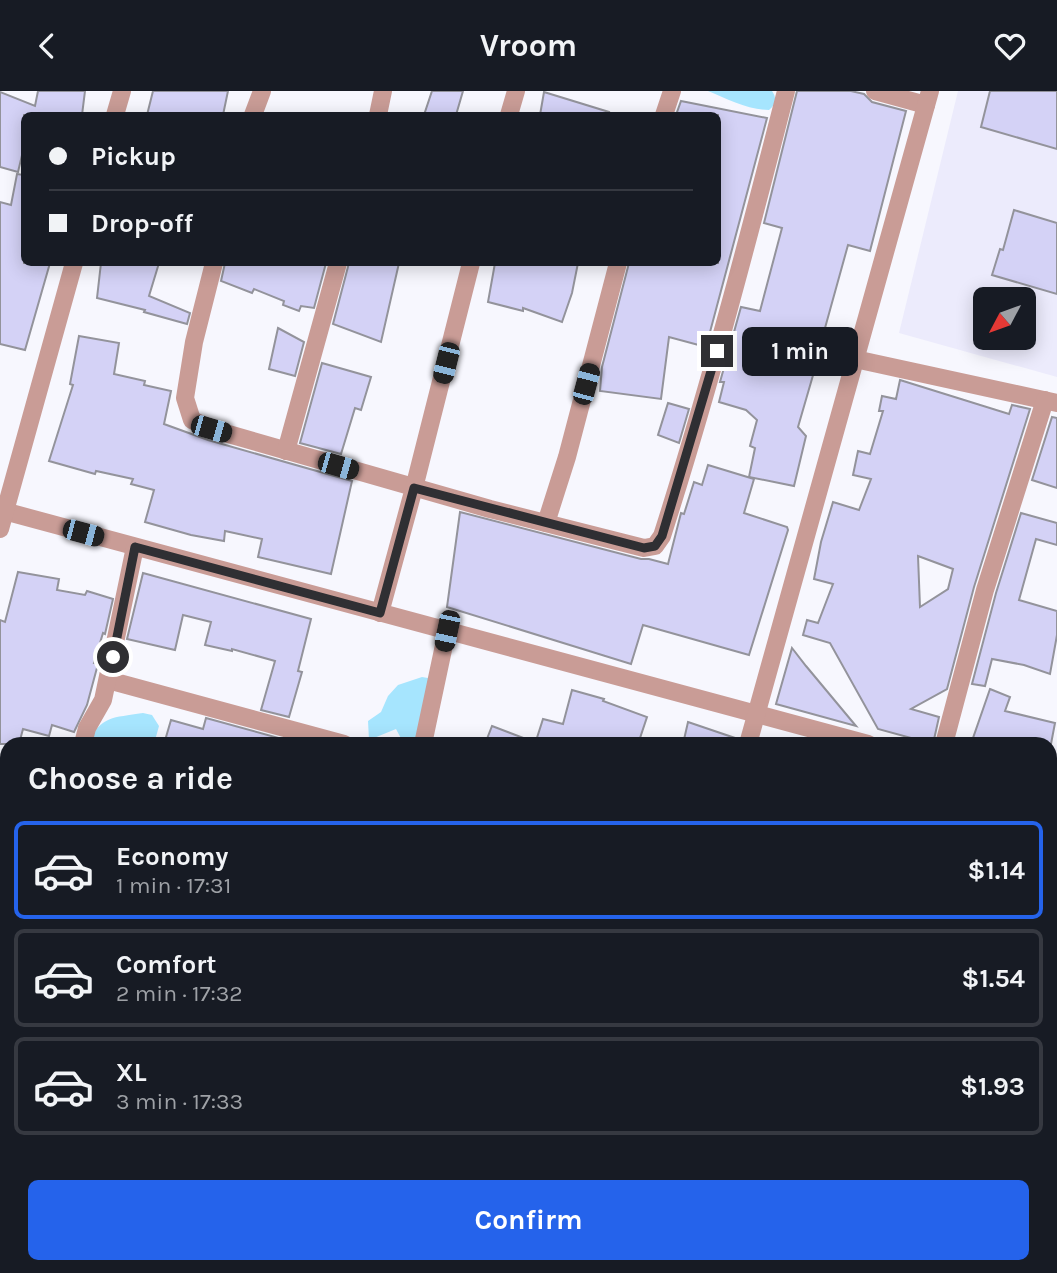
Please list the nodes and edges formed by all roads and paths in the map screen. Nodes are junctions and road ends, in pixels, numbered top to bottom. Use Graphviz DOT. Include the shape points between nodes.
graph roads {
  1 [pos="122,91"];
  2 [pos="262,91"];
  3 [pos="383,91"];
  4 [pos="516,91"];
  5 [pos="671,91"];
  6 [pos="786,91"];
  7 [pos="875,91"];
  8 [pos="928,98"];
  9 [pos="116,112"];
  10 [pos="254,112"];
  11 [pos="379,112"];
  12 [pos="510,112"];
  13 [pos="665,112"];
  14 [pos="73,266"];
  15 [pos="213,266"];
  16 [pos="337,266"];
  17 [pos="470,266"];
  18 [pos="617,266"];
  19 [pos="855,359"];
  20 [pos="1051,402"];
  21 [pos="286,451"];
  22 [pos="414,488"];
  23 [pos="2,511"];
  24 [pos="546,523"];
  25 [pos="0,529"];
  26 [pos="135,547"];
  27 [pos="380,613"];
  28 [pos="447,631"];
  29 [pos="108,680"];
  30 [pos="757,712"];
  31 [pos="85,737"];
  32 [pos="318,737"];
  33 [pos="424,737"];
  34 [pos="750,737"];
  35 [pos="844,737"];
  36 [pos="946,737"];
  1 -- 9 [label="street"];
  2 -- 10 [label="street"];
  3 -- 11 [label="street"];
  4 -- 12 [label="street"];
  5 -- 13 [label="street"];
  6 -- 24 [label="street" via="736,284 662,536 655,546 644,548"];
  7 -- 8 [label="street"];
  8 -- 19 [label="street"];
  14 -- 23 [label="street"];
  15 -- 21 [label="street" via="185,398 192,420"];
  16 -- 21 [label="street"];
  17 -- 22 [label="street"];
  18 -- 24 [label="street"];
  19 -- 20 [label="street"];
  19 -- 30 [label="street"];
  20 -- 36 [label="street" via="985,590"];
  21 -- 22 [label="street"];
  22 -- 24 [label="street"];
  22 -- 27 [label="street"];
  23 -- 25 [label="street"];
  23 -- 26 [label="street"];
  26 -- 27 [label="street"];
  26 -- 29 [label="street"];
  27 -- 28 [label="street"];
  28 -- 30 [label="street"];
  28 -- 33 [label="street"];
  29 -- 31 [label="street"];
  29 -- 32 [label="street"];
  30 -- 34 [label="street"];
  30 -- 35 [label="street"];
}
